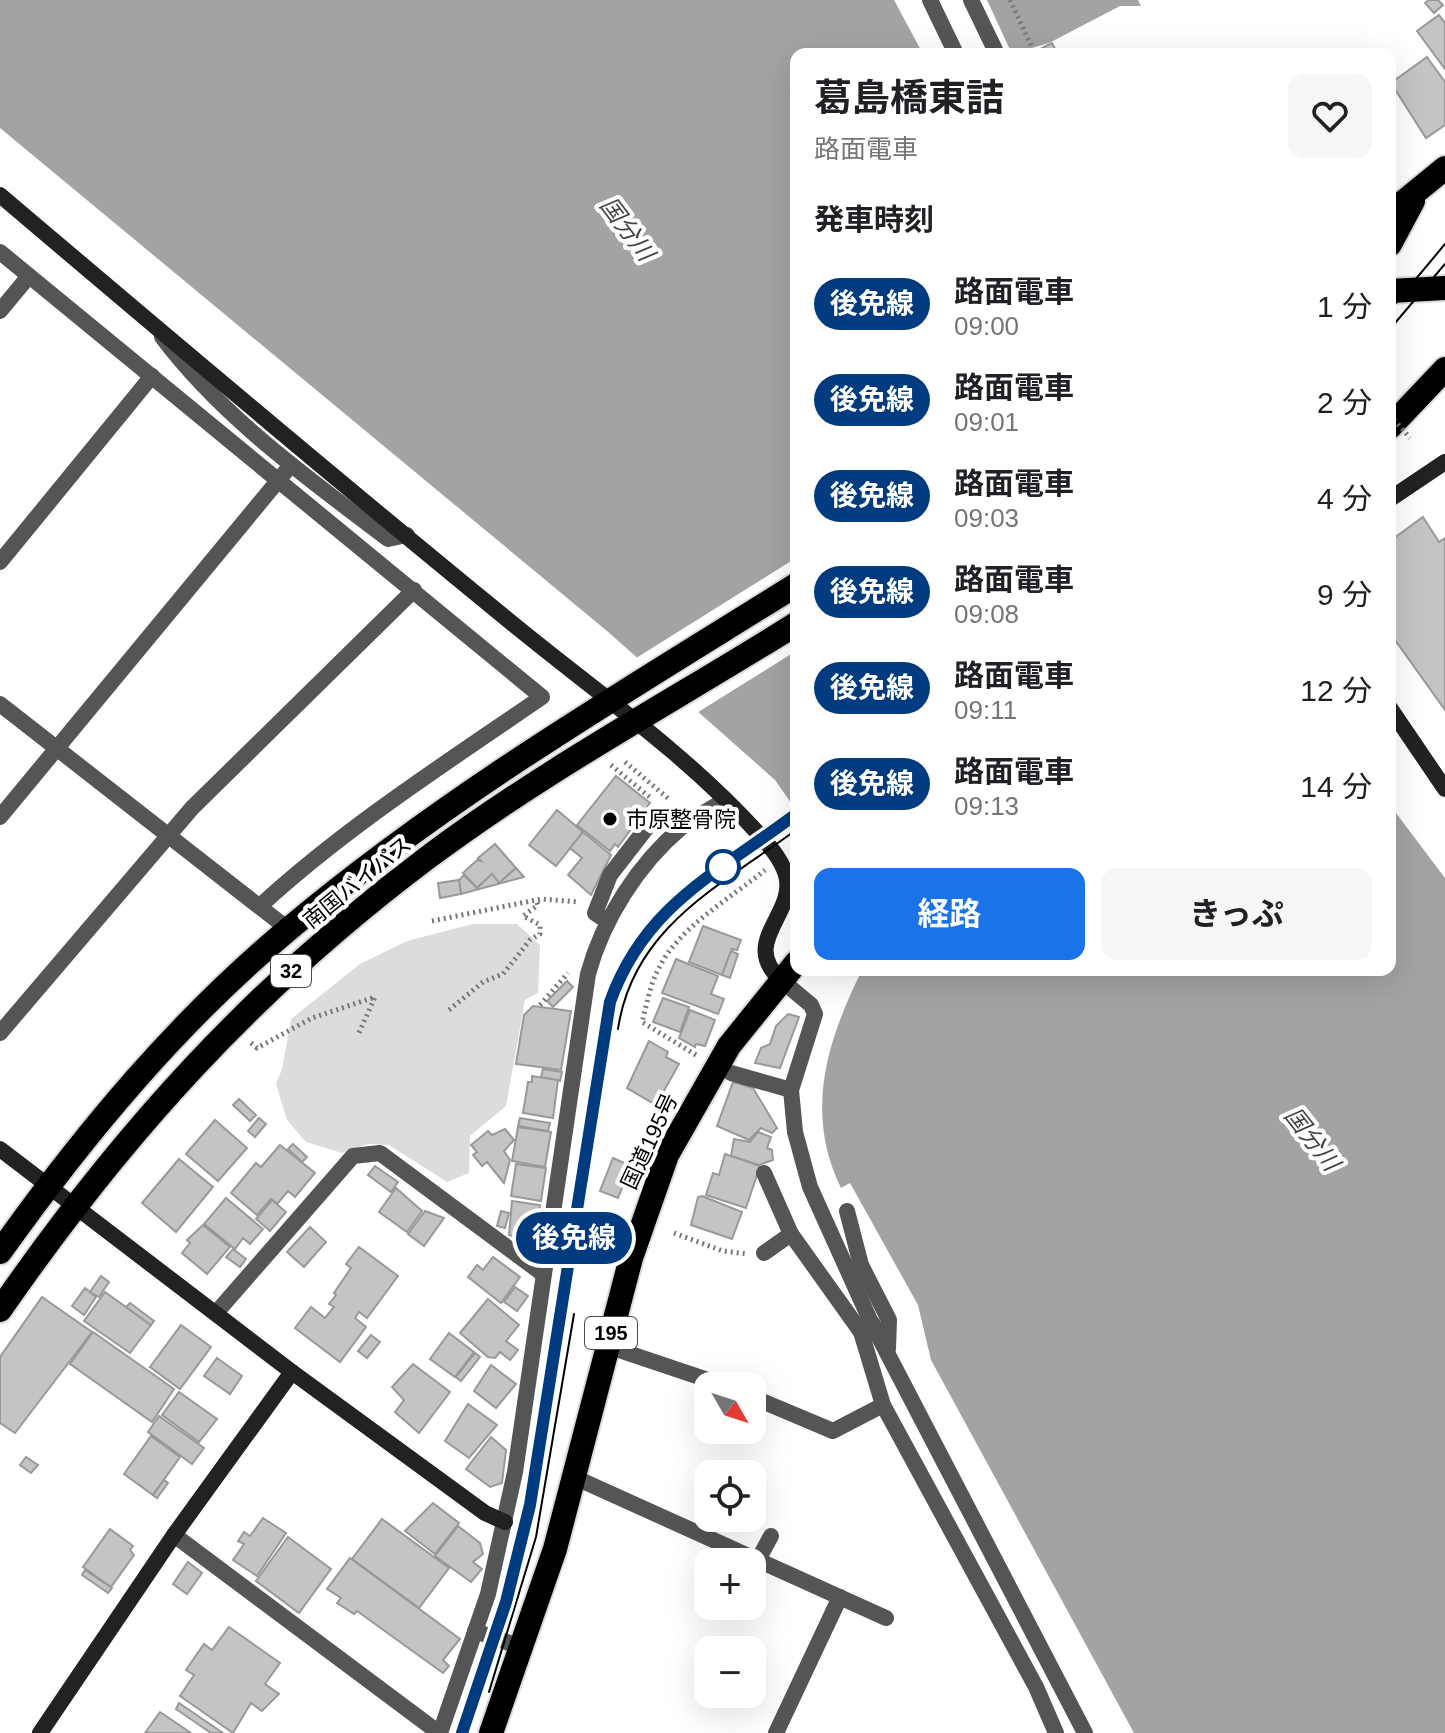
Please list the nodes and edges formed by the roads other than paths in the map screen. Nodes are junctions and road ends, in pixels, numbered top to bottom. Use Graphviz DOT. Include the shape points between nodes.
graph roads {
  1 [pos="930,0"];
  2 [pos="971,0"];
  3 [pos="953,48"];
  4 [pos="994,48"];
  5 [pos="1445,168"];
  6 [pos="1422,189"];
  7 [pos="0,195"];
  8 [pos="1396,208"];
  9 [pos="1396,231"];
  10 [pos="0,252"];
  11 [pos="29,276"];
  12 [pos="1445,288"];
  13 [pos="1396,291"];
  14 [pos="0,311"];
  15 [pos="144,314"];
  16 [pos="1445,369"];
  17 [pos="152,376"];
  18 [pos="1400,432"];
  19 [pos="1445,462"];
  20 [pos="291,465"];
  21 [pos="279,479"];
  22 [pos="1396,495"];
  23 [pos="407,535"];
  24 [pos="0,562"];
  25 [pos="790,589"];
  26 [pos="414,590"];
  27 [pos="790,628"];
  28 [pos="616,697"];
  29 [pos="0,704"];
  30 [pos="646,717"];
  31 [pos="1396,717"];
  32 [pos="57,748"];
  33 [pos="1445,789"];
  34 [pos="725,800"];
  35 [pos="0,817"];
  36 [pos="689,823"];
  37 [pos="170,836"];
  38 [pos="260,906"];
  39 [pos="601,917"];
  40 [pos="288,929"];
  41 [pos="788,972"];
  42 [pos="791,976"];
  43 [pos="0,1033"];
  44 [pos="731,1073"];
  45 [pos="791,1090"];
  46 [pos="0,1149"];
  47 [pos="764,1173"];
  48 [pos="48,1184"];
  49 [pos="74,1204"];
  50 [pos="847,1211"];
  51 [pos="791,1234"];
  52 [pos="761,1250"];
  53 [pos="0,1252"];
  54 [pos="543,1274"];
  55 [pos="0,1310"];
  56 [pos="216,1313"];
  57 [pos="867,1328"];
  58 [pos="607,1346"];
  59 [pos="888,1351"];
  60 [pos="292,1372"];
  61 [pos="694,1375"];
  62 [pos="766,1403"];
  63 [pos="883,1405"];
  64 [pos="576,1478"];
  65 [pos="505,1522"];
  66 [pos="174,1535"];
  67 [pos="771,1536"];
  68 [pos="731,1548"];
  69 [pos="764,1548"];
  70 [pos="766,1564"];
  71 [pos="840,1597"];
  72 [pos="886,1618"];
  73 [pos="475,1631"];
  74 [pos="521,1647"];
  75 [pos="40,1733"];
  76 [pos="440,1733"];
  77 [pos="491,1733"];
  78 [pos="776,1733"];
  79 [pos="1056,1733"];
  80 [pos="1085,1733"];
  1 -- 3 [label="street"];
  2 -- 4 [label="street"];
  5 -- 6 [label="highway"];
  6 -- 8 [label="highway"];
  6 -- 9 [label="highway"];
  7 -- 15 [label="street"];
  10 -- 11 [label="street"];
  11 -- 14 [label="street"];
  11 -- 17 [label="street"];
  12 -- 13 [label="highway"];
  15 -- 20 [label="street" via="192,376"];
  15 -- 23 [label="street"];
  16 -- 18 [label="highway"];
  17 -- 21 [label="street"];
  17 -- 24 [label="street"];
  19 -- 22 [label="street"];
  20 -- 21 [label="street"];
  20 -- 23 [label="street" via="388,539"];
  21 -- 26 [label="street"];
  21 -- 32 [label="street"];
  23 -- 28 [label="street"];
  25 -- 28 [label="highway, 南国バイパス / 32"];
  26 -- 37 [label="street" via="192,808"];
  26 -- 38 [label="street" via="542,697 414,785"];
  27 -- 30 [label="highway, 南国バイパス / 32"];
  28 -- 30 [label="street"];
  28 -- 40 [label="highway, 南国バイパス / 32" via="475,787"];
  29 -- 32 [label="street"];
  30 -- 34 [label="street" via="656,734"];
  30 -- 49 [label="highway, 南国バイパス / 32" via="427,858 314,950 204,1054"];
  31 -- 33 [label="street"];
  32 -- 35 [label="street"];
  32 -- 37 [label="street"];
  34 -- 36 [label="street"];
  34 -- 41 [label="street" via="779,860 786,875 787,893 766,944 766,963"];
  36 -- 39 [label="street"];
  36 -- 39 [label="street" via="655,817 610,875"];
  37 -- 38 [label="street"];
  37 -- 43 [label="street"];
  38 -- 40 [label="street"];
  39 -- 54 [label="street"];
  40 -- 48 [label="highway, 南国バイパス / 32" via="128,1086"];
  41 -- 58 [label="highway, 国道195号 / 195" via="729,1046 667,1155"];
  42 -- 45 [label="street" via="815,1014"];
  44 -- 45 [label="street"];
  45 -- 57 [label="street" via="795,1132 810,1187"];
  46 -- 48 [label="street"];
  47 -- 51 [label="street"];
  48 -- 49 [label="street"];
  48 -- 53 [label="highway, 南国バイパス / 32"];
  49 -- 55 [label="highway, 南国バイパス / 32"];
  49 -- 56 [label="street"];
  50 -- 59 [label="street" via="861,1265 889,1320"];
  51 -- 52 [label="street"];
  51 -- 57 [label="street"];
  54 -- 56 [label="street" via="380,1153 353,1156"];
  54 -- 65 [label="street"];
  56 -- 60 [label="street"];
  57 -- 59 [label="street"];
  57 -- 63 [label="street"];
  58 -- 61 [label="street"];
  58 -- 64 [label="highway, 国道195号 / 195"];
  59 -- 80 [label="street"];
  60 -- 65 [label="street" via="485,1513"];
  60 -- 66 [label="street"];
  62 -- 63 [label="street" via="833,1431"];
  63 -- 79 [label="street"];
  64 -- 68 [label="street"];
  64 -- 74 [label="highway, 国道195号 / 195"];
  65 -- 73 [label="street"];
  66 -- 75 [label="street"];
  66 -- 76 [label="street"];
  67 -- 69 [label="street"];
  70 -- 71 [label="street"];
  71 -- 72 [label="street"];
  71 -- 78 [label="street"];
  73 -- 74 [label="street"];
  73 -- 76 [label="street"];
  74 -- 77 [label="highway, 国道195号 / 195"];
}
